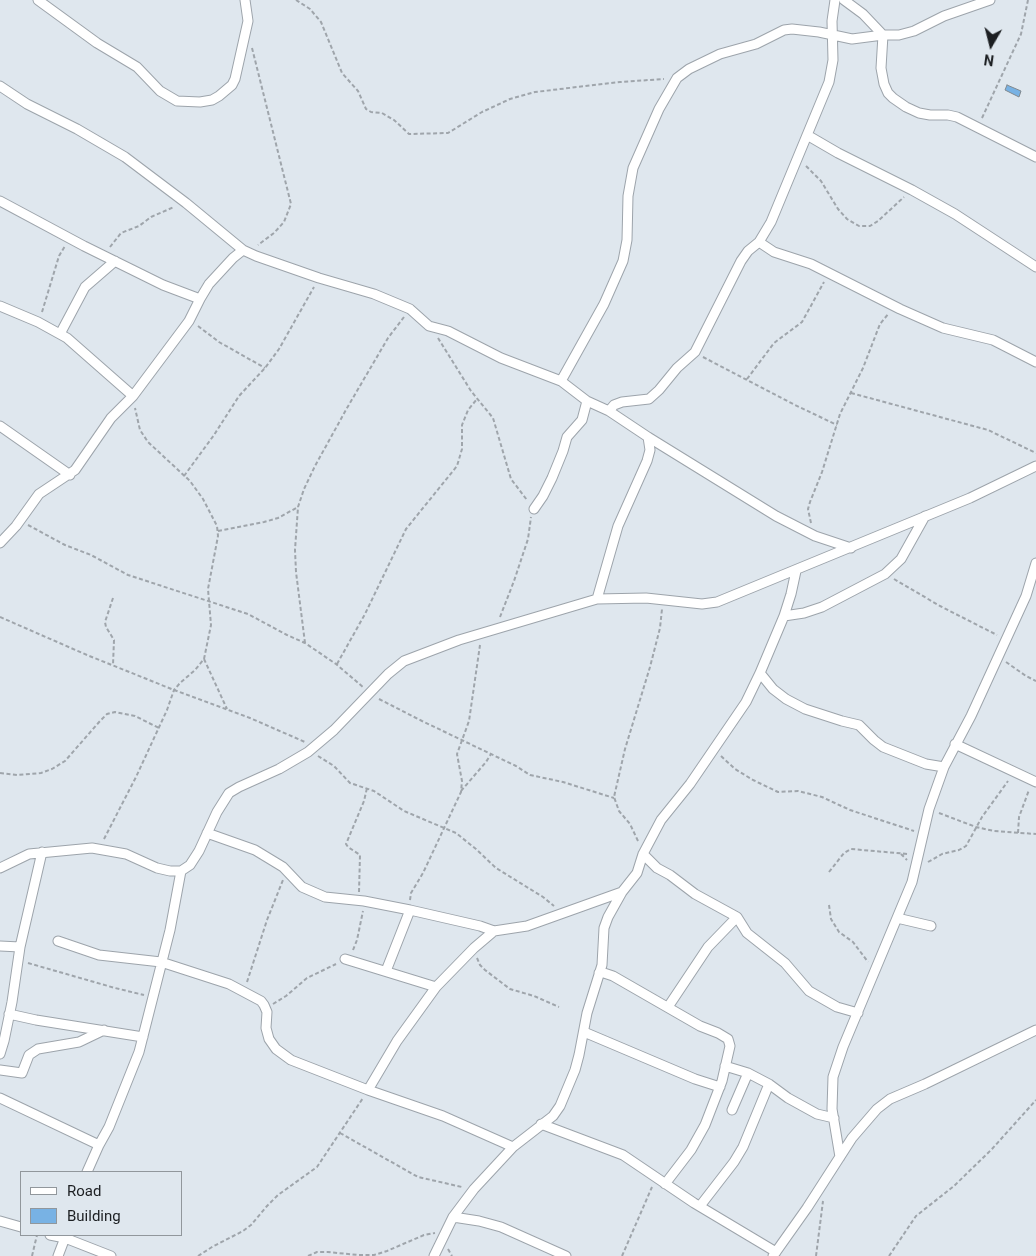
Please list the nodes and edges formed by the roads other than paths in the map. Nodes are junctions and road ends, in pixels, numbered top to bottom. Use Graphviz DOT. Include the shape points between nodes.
graph roads {
  1 [pos="38,0"];
  2 [pos="245,0"];
  3 [pos="835,0"];
  4 [pos="844,0"];
  5 [pos="990,0"];
  6 [pos="883,35"];
  7 [pos="832,36"];
  8 [pos="0,86"];
  9 [pos="807,135"];
  10 [pos="1036,157"];
  11 [pos="0,201"];
  12 [pos="759,242"];
  13 [pos="243,250"];
  14 [pos="115,261"];
  15 [pos="1036,267"];
  16 [pos="200,299"];
  17 [pos="0,306"];
  18 [pos="60,334"];
  19 [pos="1036,362"];
  20 [pos="561,380"];
  21 [pos="133,396"];
  22 [pos="587,400"];
  23 [pos="609,411"];
  24 [pos="0,426"];
  25 [pos="648,437"];
  26 [pos="1036,466"];
  27 [pos="70,475"];
  28 [pos="534,509"];
  29 [pos="925,516"];
  30 [pos="0,543"];
  31 [pos="851,548"];
  32 [pos="1036,563"];
  33 [pos="796,570"];
  34 [pos="1026,596"];
  35 [pos="597,599"];
  36 [pos="1036,599"];
  37 [pos="784,616"];
  38 [pos="760,673"];
  39 [pos="955,744"];
  40 [pos="944,767"];
  41 [pos="1034,781"];
  42 [pos="207,833"];
  43 [pos="42,852"];
  44 [pos="643,854"];
  45 [pos="0,868"];
  46 [pos="181,871"];
  47 [pos="622,892"];
  48 [pos="410,910"];
  49 [pos="737,917"];
  50 [pos="897,918"];
  51 [pos="931,926"];
  52 [pos="494,931"];
  53 [pos="58,941"];
  54 [pos="0,946"];
  55 [pos="20,947"];
  56 [pos="345,959"];
  57 [pos="161,962"];
  58 [pos="386,971"];
  59 [pos="599,974"];
  60 [pos="436,987"];
  61 [pos="668,1007"];
  62 [pos="858,1013"];
  63 [pos="10,1014"];
  64 [pos="104,1030"];
  65 [pos="1036,1030"];
  66 [pos="584,1032"];
  67 [pos="143,1037"];
  68 [pos="0,1054"];
  69 [pos="725,1066"];
  70 [pos="0,1070"];
  71 [pos="748,1073"];
  72 [pos="768,1084"];
  73 [pos="720,1087"];
  74 [pos="368,1090"];
  75 [pos="0,1098"];
  76 [pos="732,1110"];
  77 [pos="834,1118"];
  78 [pos="542,1124"];
  79 [pos="99,1145"];
  80 [pos="513,1147"];
  81 [pos="840,1157"];
  82 [pos="87,1171"];
  83 [pos="665,1184"];
  84 [pos="700,1206"];
  85 [pos="453,1218"];
  86 [pos="0,1221"];
  87 [pos="20,1227"];
  88 [pos="66,1237"];
  89 [pos="774,1254"];
  90 [pos="58,1256"];
  91 [pos="111,1256"];
  92 [pos="434,1256"];
  93 [pos="566,1256"];
  1 -- 2 [label="street" via="97,43 137,67 165,94 177,100 200,102 219,96 235,79 248,21"];
  3 -- 7 [label="street"];
  4 -- 6 [label="street"];
  5 -- 6 [label="street" via="899,35"];
  6 -- 7 [label="street" via="852,39"];
  6 -- 10 [label="street" via="881,68 884,84 893,98 919,113 957,117"];
  7 -- 9 [label="street" via="833,60 829,82"];
  7 -- 20 [label="street" via="784,30 756,44 720,54 677,78 633,168 623,261 604,304"];
  8 -- 13 [label="street" via="125,157"];
  9 -- 12 [label="street" via="772,222"];
  9 -- 15 [label="street" via="956,214"];
  11 -- 14 [label="street"];
  12 -- 19 [label="street" via="774,252 811,264 900,309 950,330 993,340"];
  12 -- 23 [label="street" via="741,262 695,352 649,399 622,402"];
  13 -- 16 [label="street" via="222,268"];
  13 -- 20 [label="street" via="374,294 410,309 429,326 448,331 501,358"];
  14 -- 16 [label="street"];
  14 -- 18 [label="street" via="85,287"];
  16 -- 21 [label="street" via="190,320"];
  17 -- 18 [label="street"];
  18 -- 21 [label="street"];
  20 -- 22 [label="street"];
  21 -- 27 [label="street" via="111,418"];
  22 -- 23 [label="street"];
  22 -- 28 [label="street" via="582,420 567,437 552,478"];
  23 -- 25 [label="street"];
  24 -- 27 [label="street"];
  25 -- 31 [label="street" via="776,516 815,536"];
  25 -- 35 [label="street" via="650,450 647,462 618,526"];
  26 -- 29 [label="street"];
  27 -- 30 [label="street" via="39,494"];
  29 -- 31 [label="street"];
  29 -- 37 [label="street" via="901,559 885,574 822,607"];
  31 -- 33 [label="street"];
  32 -- 34 [label="street"];
  33 -- 35 [label="street" via="717,602"];
  33 -- 37 [label="street"];
  34 -- 36 [label="street"];
  34 -- 39 [label="street"];
  35 -- 42 [label="street" via="482,633 404,661 312,749 229,793"];
  37 -- 38 [label="street"];
  38 -- 40 [label="street" via="786,699 805,709 859,724 883,747 926,764"];
  38 -- 44 [label="street" via="738,716 661,820"];
  39 -- 40 [label="street"];
  39 -- 41 [label="street"];
  40 -- 50 [label="street" via="929,809 915,872"];
  42 -- 46 [label="street" via="190,865"];
  42 -- 48 [label="street" via="255,850 311,892"];
  43 -- 45 [label="street" via="29,854"];
  43 -- 46 [label="street" via="99,849 126,854 170,871"];
  43 -- 55 [label="street"];
  44 -- 47 [label="street" via="636,873"];
  44 -- 49 [label="street" via="657,868"];
  46 -- 57 [label="street"];
  47 -- 52 [label="street" via="527,926"];
  47 -- 59 [label="street" via="604,928"];
  48 -- 52 [label="street"];
  48 -- 58 [label="street"];
  49 -- 61 [label="street" via="708,947"];
  49 -- 62 [label="street" via="747,933 785,963 809,991 837,1007"];
  50 -- 51 [label="street"];
  50 -- 62 [label="street"];
  52 -- 60 [label="street"];
  53 -- 57 [label="street" via="99,955"];
  54 -- 55 [label="street"];
  55 -- 63 [label="street"];
  56 -- 58 [label="street"];
  57 -- 67 [label="street"];
  57 -- 74 [label="street" via="220,981 260,1001 266,1008 266,1028 276,1049 291,1060"];
  58 -- 60 [label="street"];
  59 -- 61 [label="street" via="614,976"];
  59 -- 66 [label="street"];
  60 -- 74 [label="street" via="397,1041"];
  61 -- 69 [label="street" via="728,1039 730,1046"];
  62 -- 77 [label="street" via="833,1077"];
  63 -- 64 [label="street"];
  63 -- 68 [label="street"];
  64 -- 67 [label="street"];
  64 -- 70 [label="street" via="79,1042 38,1049 29,1055 22,1073"];
  65 -- 81 [label="street" via="890,1099 852,1138"];
  66 -- 73 [label="street"];
  66 -- 78 [label="street" via="575,1070 560,1106"];
  67 -- 79 [label="street" via="120,1103"];
  69 -- 71 [label="street"];
  69 -- 73 [label="street"];
  71 -- 72 [label="street"];
  71 -- 76 [label="street"];
  72 -- 77 [label="street" via="817,1114"];
  72 -- 84 [label="street" via="743,1147"];
  73 -- 83 [label="street" via="691,1150"];
  74 -- 80 [label="street" via="443,1116"];
  75 -- 79 [label="street"];
  77 -- 81 [label="street"];
  78 -- 80 [label="street"];
  78 -- 83 [label="street" via="623,1156"];
  79 -- 82 [label="street"];
  80 -- 85 [label="street" via="474,1189"];
  81 -- 89 [label="street"];
  83 -- 84 [label="street"];
  84 -- 89 [label="street"];
  85 -- 92 [label="street"];
  85 -- 93 [label="street" via="479,1220 500,1227"];
  86 -- 87 [label="street"];
  88 -- 90 [label="street"];
  88 -- 91 [label="street"];
}
